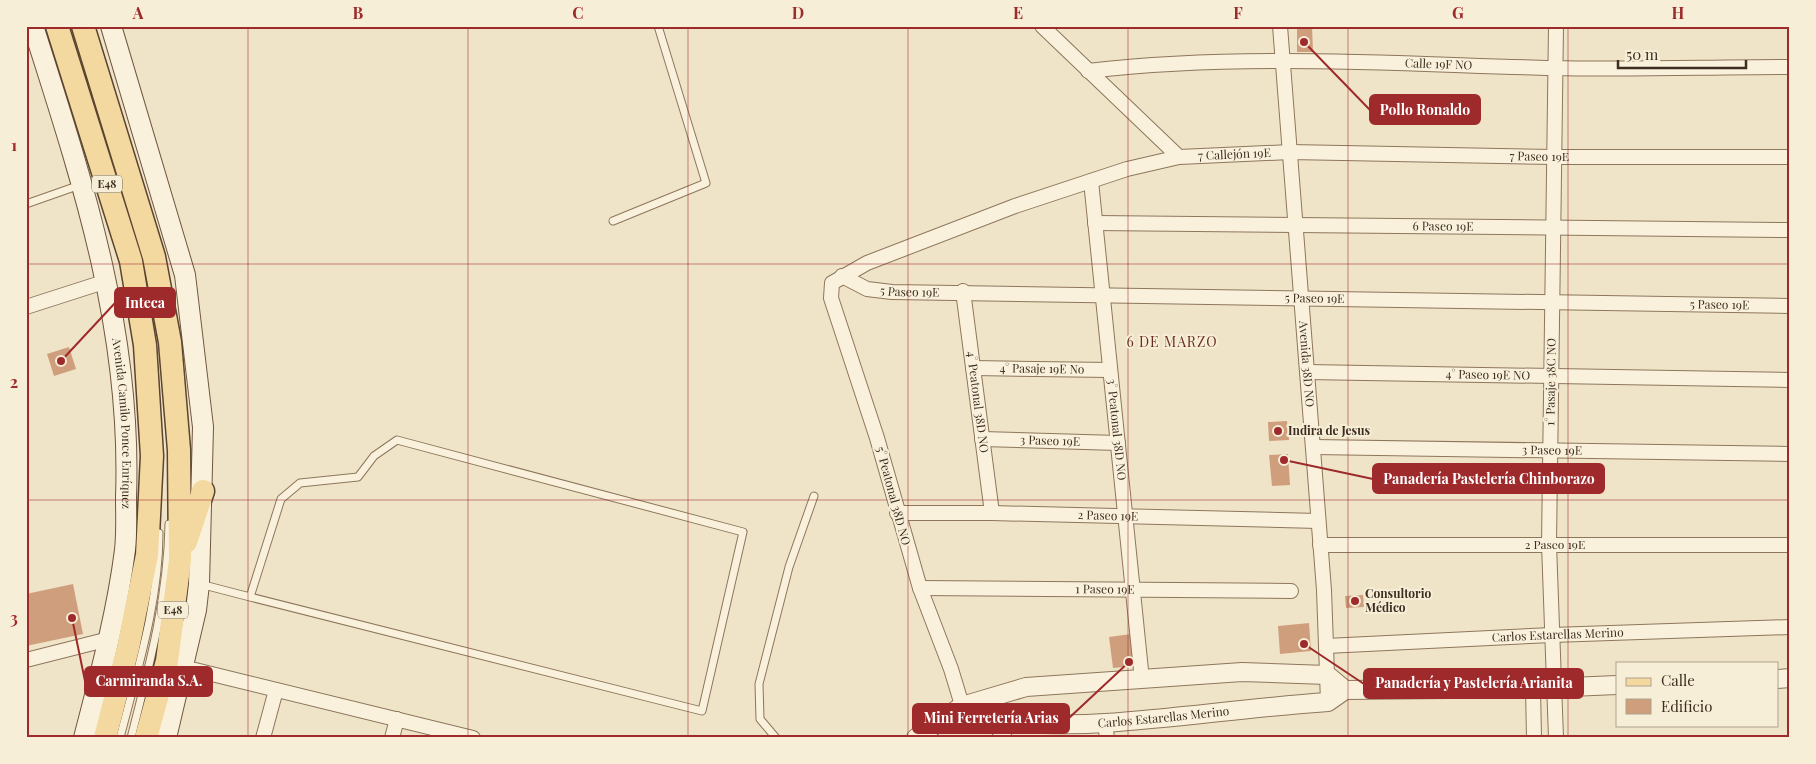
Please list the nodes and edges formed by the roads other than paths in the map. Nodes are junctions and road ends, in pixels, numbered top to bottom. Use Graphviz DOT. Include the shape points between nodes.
graph roads {
  1 [pos="32,26"];
  2 [pos="57,26"];
  3 [pos="83,26"];
  4 [pos="111,26"];
  5 [pos="658,26"];
  6 [pos="1042,26"];
  7 [pos="1280,26"];
  8 [pos="1556,26"];
  9 [pos="1282,60"];
  10 [pos="1790,67"];
  11 [pos="1555,68"];
  12 [pos="1088,71"];
  13 [pos="1290,152"];
  14 [pos="1179,157"];
  15 [pos="1554,157"];
  16 [pos="1790,157"];
  17 [pos="1091,181"];
  18 [pos="83,184"];
  19 [pos="26,204"];
  20 [pos="613,222"];
  21 [pos="1095,223"];
  22 [pos="1295,224"];
  23 [pos="1553,228"];
  24 [pos="1790,230"];
  25 [pos="842,276"];
  26 [pos="107,281"];
  27 [pos="963,291"];
  28 [pos="1102,295"];
  29 [pos="1301,299"];
  30 [pos="1552,303"];
  31 [pos="1790,306"];
  32 [pos="26,307"];
  33 [pos="973,368"];
  34 [pos="1110,370"];
  35 [pos="1307,372"];
  36 [pos="1551,376"];
  37 [pos="1790,380"];
  38 [pos="982,439"];
  39 [pos="1118,444"];
  40 [pos="1313,447"];
  41 [pos="1550,449"];
  42 [pos="179,450"];
  43 [pos="1790,454"];
  44 [pos="152,456"];
  45 [pos="169,478"];
  46 [pos="159,487"];
  47 [pos="203,491"];
  48 [pos="814,496"];
  49 [pos="897,513"];
  50 [pos="992,513"];
  51 [pos="169,515"];
  52 [pos="1125,518"];
  53 [pos="1318,521"];
  54 [pos="159,524"];
  55 [pos="1320,544"];
  56 [pos="1548,544"];
  57 [pos="1790,545"];
  58 [pos="180,560"];
  59 [pos="199,584"];
  60 [pos="920,588"];
  61 [pos="1132,590"];
  62 [pos="1291,591"];
  63 [pos="250,597"];
  64 [pos="159,625"];
  65 [pos="1790,627"];
  66 [pos="1552,634"];
  67 [pos="109,639"];
  68 [pos="1326,646"];
  69 [pos="26,660"];
  70 [pos="184,667"];
  71 [pos="1327,675"];
  72 [pos="1142,680"];
  73 [pos="1616,685"];
  74 [pos="1533,688"];
  75 [pos="1555,688"];
  76 [pos="276,690"];
  77 [pos="1345,690"];
  78 [pos="982,700"];
  79 [pos="1328,702"];
  80 [pos="964,712"];
  81 [pos="397,719"];
  82 [pos="991,720"];
  83 [pos="1106,730"];
  84 [pos="84,738"];
  85 [pos="105,738"];
  86 [pos="120,738"];
  87 [pos="131,738"];
  88 [pos="146,738"];
  89 [pos="166,738"];
  90 [pos="263,738"];
  91 [pos="392,738"];
  92 [pos="473,738"];
  93 [pos="776,738"];
  94 [pos="916,738"];
  95 [pos="1005,738"];
  96 [pos="1534,738"];
  97 [pos="1556,738"];
  1 -- 18 [label="main road, Avenida Camilo Ponce Enríquez / E48"];
  2 -- 44 [label="main road, Avenida Camilo Ponce Enríquez / E48" via="131,261 145,345"];
  3 -- 42 [label="main road, E48" via="154,257 170,342"];
  4 -- 47 [label="main road, E48" via="185,275 203,427"];
  5 -- 20 [label="lane" via="706,184"];
  6 -- 12 [label="street"];
  7 -- 9 [label="street, Avenida 38D NO"];
  8 -- 11 [label="street, 1° Pasaje 38C NO"];
  9 -- 11 [label="street, Calle 19F NO"];
  9 -- 12 [label="street, Calle 19F NO" via="1130,66"];
  9 -- 13 [label="street, Avenida 38D NO"];
  10 -- 11 [label="street, Calle 19F NO"];
  11 -- 15 [label="street, 1° Pasaje 38C NO"];
  12 -- 14 [label="street"];
  13 -- 14 [label="street, 7 Callejón 19E"];
  13 -- 15 [label="street, 7 Paseo 19E"];
  13 -- 22 [label="street, Avenida 38D NO"];
  14 -- 17 [label="street, 7 Callejón 19E"];
  15 -- 16 [label="street, 7 Paseo 19E"];
  15 -- 23 [label="street, 1° Pasaje 38C NO"];
  17 -- 21 [label="street, 3° Peatonal 38D NO"];
  17 -- 25 [label="street, 7 Callejón 19E" via="987,217 867,263"];
  18 -- 19 [label="lane"];
  18 -- 26 [label="main road, Avenida Camilo Ponce Enríquez / E48"];
  21 -- 22 [label="street, 6 Paseo 19E"];
  21 -- 28 [label="street, 3° Peatonal 38D NO"];
  22 -- 23 [label="street, 6 Paseo 19E"];
  22 -- 29 [label="street, Avenida 38D NO"];
  23 -- 24 [label="street, 6 Paseo 19E"];
  23 -- 30 [label="street, 1° Pasaje 38C NO"];
  25 -- 27 [label="street, 5 Paseo 19E" via="867,289"];
  25 -- 49 [label="street, 5° Peatonal 38D NO" via="832,283 831,298 878,438"];
  26 -- 32 [label="street"];
  26 -- 67 [label="main road, Avenida Camilo Ponce Enríquez / E48" via="128,444 125,549"];
  27 -- 28 [label="street, 5 Paseo 19E"];
  27 -- 33 [label="street, 4° Peatonal 38D NO"];
  28 -- 29 [label="street, 5 Paseo 19E"];
  28 -- 34 [label="street, 3° Peatonal 38D NO"];
  29 -- 30 [label="street, 5 Paseo 19E"];
  29 -- 35 [label="street, Avenida 38D NO"];
  30 -- 31 [label="street, 5 Paseo 19E"];
  30 -- 36 [label="street, 1° Pasaje 38C NO"];
  33 -- 34 [label="street, 4° Pasaje 19E No"];
  33 -- 38 [label="street, 4° Peatonal 38D NO"];
  34 -- 39 [label="street, 3° Peatonal 38D NO"];
  35 -- 36 [label="street, 4° Paseo 19E NO"];
  35 -- 40 [label="street, Avenida 38D NO"];
  36 -- 37 [label="street, 4° Paseo 19E NO"];
  36 -- 41 [label="street, 1° Pasaje 38C NO"];
  38 -- 39 [label="street, 3 Paseo 19E"];
  38 -- 50 [label="street, 4° Peatonal 38D NO"];
  39 -- 52 [label="street, 3° Peatonal 38D NO"];
  40 -- 41 [label="street, 3 Paseo 19E"];
  40 -- 53 [label="street, Avenida 38D NO"];
  41 -- 43 [label="street, 3 Paseo 19E"];
  41 -- 56 [label="street, 1° Pasaje 38C NO"];
  42 -- 45 [label="lane"];
  42 -- 58 [label="main road, E48"];
  44 -- 46 [label="lane, Avenida Camilo Ponce Enríquez"];
  44 -- 85 [label="main road, Avenida Camilo Ponce Enríquez / E48" via="147,555"];
  47 -- 58 [label="main road"];
  47 -- 59 [label="main road, E48"];
  48 -- 93 [label="lane" via="789,567 758,684 760,719"];
  49 -- 50 [label="street, 2 Paseo 19E"];
  49 -- 60 [label="street, 5° Peatonal 38D NO"];
  50 -- 52 [label="street, 2 Paseo 19E"];
  51 -- 64 [label="lane"];
  52 -- 53 [label="street, 2 Paseo 19E"];
  52 -- 61 [label="street, 3° Peatonal 38D NO"];
  53 -- 55 [label="street, Avenida 38D NO"];
  54 -- 86 [label="lane" via="159,552 145,643"];
  55 -- 56 [label="street, 2 Paseo 19E"];
  55 -- 68 [label="street, Avenida 38D NO"];
  56 -- 57 [label="street, 2 Paseo 19E"];
  56 -- 66 [label="street, 1° Pasaje 38C NO"];
  58 -- 64 [label="lane"];
  58 -- 88 [label="main road, E48" via="166,661"];
  59 -- 63 [label="lane"];
  59 -- 70 [label="main road, E48"];
  60 -- 61 [label="street, 1 Paseo 19E"];
  60 -- 80 [label="street, 5° Peatonal 38D NO"];
  61 -- 62 [label="street, 1 Paseo 19E"];
  61 -- 72 [label="street, 3° Peatonal 38D NO"];
  63 -- 63 [label="lane" via="702,711 743,532 397,440 374,456 358,477 300,483 282,499"];
  64 -- 87 [label="lane"];
  65 -- 66 [label="street, Carlos Estarellas Merino"];
  66 -- 68 [label="street, Carlos Estarellas Merino"];
  66 -- 75 [label="street, 1° Pasaje 38C NO"];
  67 -- 69 [label="street"];
  67 -- 84 [label="main road, Avenida Camilo Ponce Enríquez / E48"];
  68 -- 71 [label="street, Avenida 38D NO"];
  70 -- 76 [label="street"];
  70 -- 89 [label="main road, E48"];
  71 -- 72 [label="street" via="1242,672"];
  71 -- 77 [label="street"];
  71 -- 79 [label="street, Avenida 38D NO"];
  72 -- 78 [label="street" via="1026,687"];
  73 -- 75 [label="street"];
  74 -- 75 [label="street"];
  74 -- 77 [label="street"];
  74 -- 96 [label="street"];
  75 -- 97 [label="street, 1° Pasaje 38C NO"];
  76 -- 81 [label="street"];
  76 -- 90 [label="street"];
  77 -- 79 [label="street, Carlos Estarellas Merino"];
  78 -- 80 [label="street"];
  78 -- 82 [label="street"];
  79 -- 83 [label="street, Carlos Estarellas Merino"];
  80 -- 82 [label="street, Carlos Estarellas Merino"];
  80 -- 94 [label="street" via="946,718"];
  81 -- 91 [label="street"];
  81 -- 92 [label="street"];
  82 -- 83 [label="street, Carlos Estarellas Merino"];
  82 -- 95 [label="street"];
}
